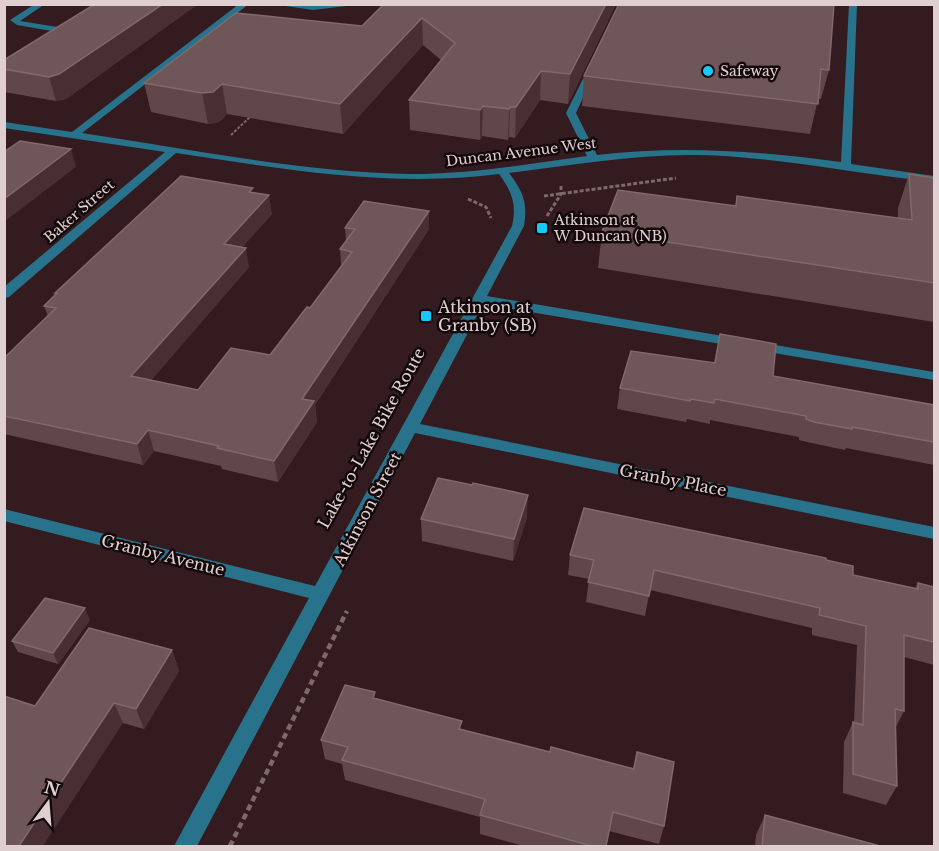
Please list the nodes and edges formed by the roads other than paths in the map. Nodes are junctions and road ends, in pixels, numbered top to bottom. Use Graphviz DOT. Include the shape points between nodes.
graph roads {
  1 [pos="41,4"];
  2 [pos="245,4"];
  3 [pos="276,4"];
  4 [pos="359,4"];
  5 [pos="853,4"];
  6 [pos="58,39"];
  7 [pos="594,64"];
  8 [pos="4,125"];
  9 [pos="74,135"];
  10 [pos="173,150"];
  11 [pos="593,157"];
  12 [pos="846,167"];
  13 [pos="502,171"];
  14 [pos="934,179"];
  15 [pos="4,294"];
  16 [pos="479,299"];
  17 [pos="934,376"];
  18 [pos="411,427"];
  19 [pos="4,515"];
  20 [pos="934,533"];
  21 [pos="321,594"];
  22 [pos="185,846"];
  1 -- 6 [label="street" via="14,20 67,31"];
  2 -- 9 [label="street"];
  3 -- 4 [label="street" via="313,8"];
  5 -- 12 [label="street"];
  7 -- 11 [label="street" via="571,113"];
  8 -- 9 [label="street, Duncan Avenue West"];
  9 -- 10 [label="street, Duncan Avenue West"];
  10 -- 13 [label="street, Duncan Avenue West" via="371,176 440,177"];
  10 -- 15 [label="street, Baker Street"];
  11 -- 12 [label="street, Duncan Avenue West" via="705,152"];
  11 -- 13 [label="street, Duncan Avenue West"];
  12 -- 14 [label="street, Duncan Avenue West"];
  13 -- 16 [label="street, Atkinson Street" via="521,197 522,208 518,226"];
  16 -- 17 [label="street"];
  16 -- 18 [label="street, Atkinson Street"];
  18 -- 20 [label="street, Granby Place"];
  18 -- 21 [label="street, Atkinson Street"];
  19 -- 21 [label="street, Granby Avenue"];
  21 -- 22 [label="street, Atkinson Street"];
}
